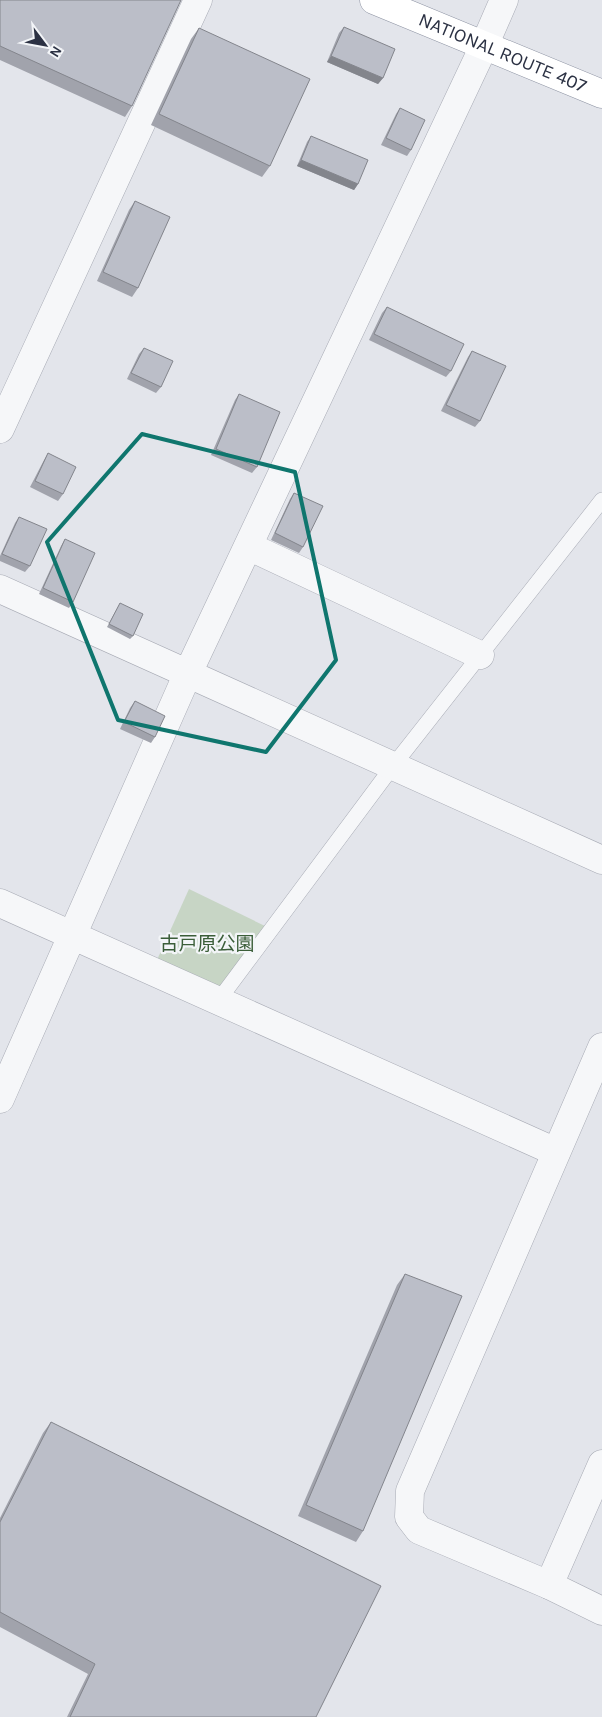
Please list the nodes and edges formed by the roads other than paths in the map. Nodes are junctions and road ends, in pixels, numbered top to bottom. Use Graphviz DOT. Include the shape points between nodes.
graph roads {
  1 [pos="198,0"];
  2 [pos="374,0"];
  3 [pos="504,0"];
  4 [pos="484,46"];
  5 [pos="602,94"];
  6 [pos="0,428"];
  7 [pos="602,500"];
  8 [pos="248,546"];
  9 [pos="0,589"];
  10 [pos="480,655"];
  11 [pos="188,673"];
  12 [pos="393,766"];
  13 [pos="602,860"];
  14 [pos="0,903"];
  15 [pos="73,936"];
  16 [pos="218,1001"];
  17 [pos="602,1047"];
  18 [pos="596,1079"];
  19 [pos="0,1099"];
  20 [pos="556,1152"];
  21 [pos="602,1464"];
  22 [pos="549,1584"];
  23 [pos="602,1611"];
  1 -- 6 [label="street"];
  2 -- 4 [label="highway, NATIONAL ROUTE 407"];
  3 -- 4 [label="street"];
  4 -- 5 [label="highway, NATIONAL ROUTE 407"];
  4 -- 8 [label="street"];
  7 -- 10 [label="lane"];
  8 -- 10 [label="street"];
  8 -- 11 [label="street"];
  9 -- 11 [label="street"];
  10 -- 12 [label="lane"];
  11 -- 12 [label="street"];
  11 -- 15 [label="street"];
  12 -- 13 [label="street"];
  12 -- 16 [label="lane"];
  14 -- 15 [label="street"];
  15 -- 16 [label="street"];
  15 -- 19 [label="street"];
  16 -- 20 [label="street"];
  17 -- 18 [label="street"];
  18 -- 20 [label="street"];
  20 -- 22 [label="street" via="410,1491 409,1517 419,1530"];
  21 -- 22 [label="street"];
  22 -- 23 [label="street"];
}
